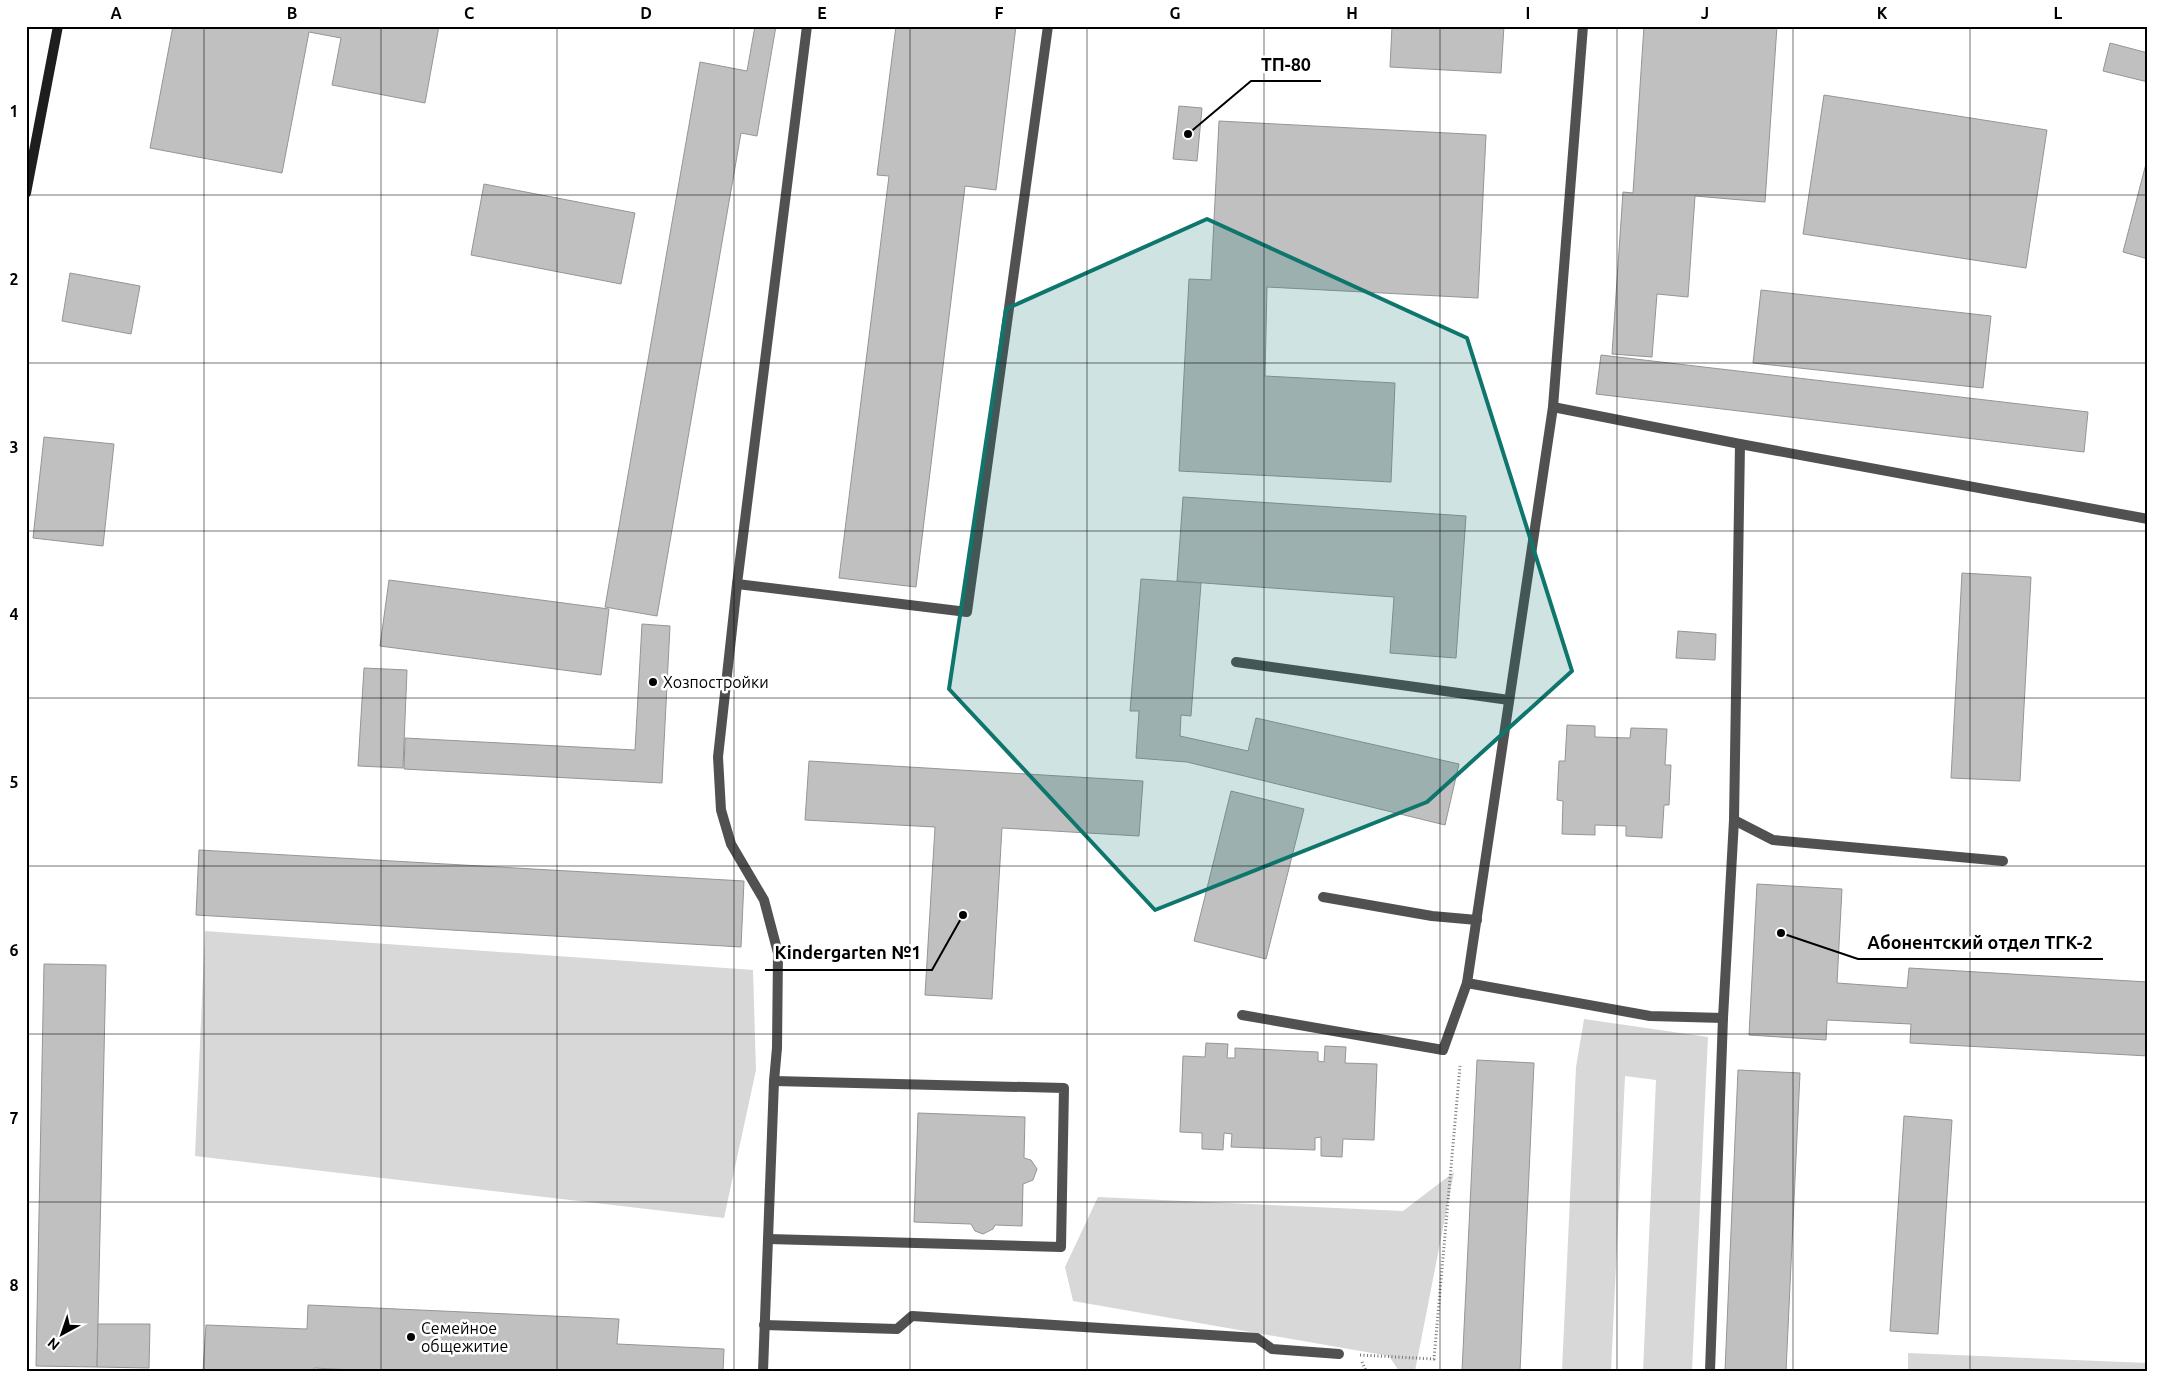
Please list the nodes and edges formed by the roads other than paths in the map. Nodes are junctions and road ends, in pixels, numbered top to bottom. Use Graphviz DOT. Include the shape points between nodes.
graph roads {
  1 [pos="58,26"];
  2 [pos="807,26"];
  3 [pos="1048,26"];
  4 [pos="1582,26"];
  5 [pos="26,193"];
  6 [pos="1553,407"];
  7 [pos="1740,444"];
  8 [pos="2148,520"];
  9 [pos="737,584"];
  10 [pos="1236,662"];
  11 [pos="1509,700"];
  12 [pos="1734,820"];
  13 [pos="2003,861"];
  14 [pos="1322,897"];
  15 [pos="1477,920"];
  16 [pos="1467,983"];
  17 [pos="1242,1015"];
  18 [pos="1723,1018"];
  19 [pos="774,1081"];
  20 [pos="768,1239"];
  21 [pos="764,1325"];
  22 [pos="1340,1354"];
  23 [pos="763,1371"];
  24 [pos="1710,1371"];
  1 -- 5 [label="main road"];
  2 -- 9 [label="street"];
  3 -- 9 [label="street" via="966,612"];
  4 -- 6 [label="street"];
  6 -- 7 [label="street"];
  6 -- 11 [label="street"];
  7 -- 8 [label="street"];
  7 -- 12 [label="street"];
  9 -- 19 [label="street" via="718,757 720,810 731,844 764,900 778,953 778,1048"];
  10 -- 11 [label="street"];
  11 -- 15 [label="street"];
  12 -- 13 [label="street" via="1773,840"];
  12 -- 18 [label="street"];
  14 -- 15 [label="street" via="1432,916"];
  15 -- 16 [label="street"];
  16 -- 17 [label="street" via="1443,1050"];
  16 -- 18 [label="street" via="1650,1016"];
  18 -- 24 [label="street"];
  19 -- 20 [label="street"];
  19 -- 20 [label="street" via="1064,1088 1061,1247"];
  20 -- 21 [label="street"];
  21 -- 22 [label="street" via="897,1329 912,1316 1257,1338 1272,1349"];
  21 -- 23 [label="street"];
}
